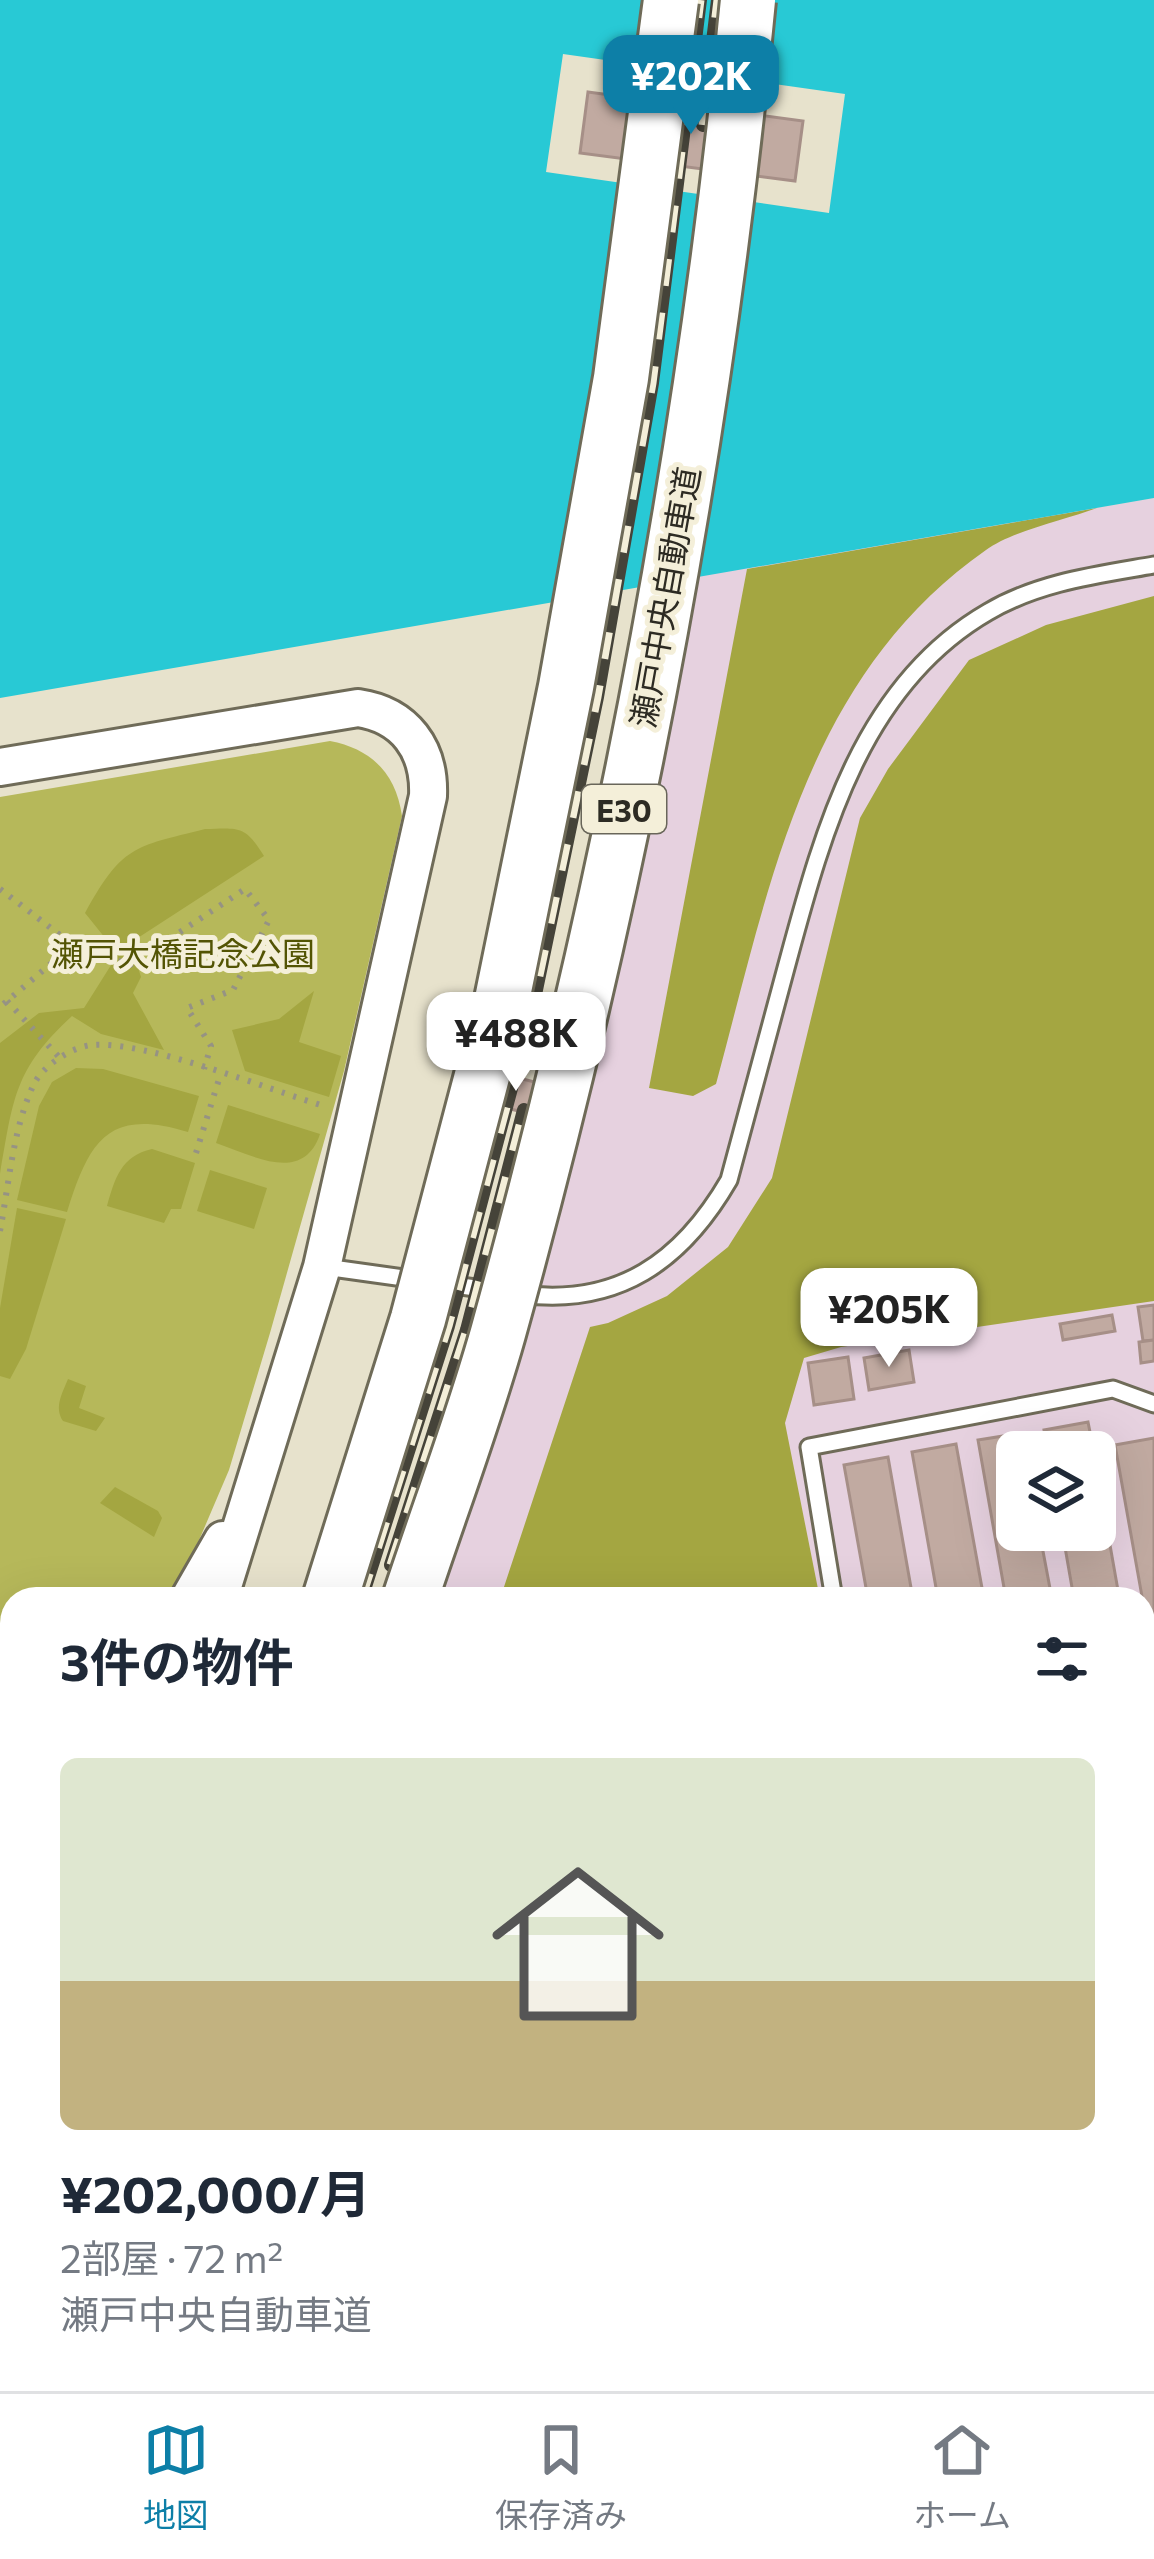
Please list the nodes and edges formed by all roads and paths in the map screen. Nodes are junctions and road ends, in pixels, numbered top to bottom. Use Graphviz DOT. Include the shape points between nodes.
graph roads {
  1 [pos="671,0"];
  2 [pos="748,0"];
  3 [pos="1154,565"];
  4 [pos="0,767"];
  5 [pos="0,889"];
  6 [pos="73,945"];
  7 [pos="4,1004"];
  8 [pos="59,1058"];
  9 [pos="204,1070"];
  10 [pos="220,1075"];
  11 [pos="354,1115"];
  12 [pos="196,1153"];
  13 [pos="0,1231"];
  14 [pos="322,1267"];
  15 [pos="1154,1404"];
  16 [pos="247,1499"];
  17 [pos="196,1587"];
  18 [pos="222,1587"];
  19 [pos="335,1587"];
  20 [pos="414,1587"];
  21 [pos="831,1587"];
  1 -- 19 [label="highway, E30, bridge" via="622,378 502,1000 418,1319"];
  2 -- 20 [label="highway, 瀬戸中央自動車道 / E30, bridge" via="701,388 645,711 580,1018 496,1337"];
  3 -- 14 [label="lane" via="1025,592 986,613 944,642 875,722 816,855 729,1180 677,1250 622,1283 552,1299"];
  4 -- 11 [label="street" via="344,708 372,710 404,726 425,757 428,796"];
  5 -- 6 [label="path"];
  6 -- 7 [label="path"];
  6 -- 9 [label="path" via="130,965 245,889 269,920 233,990 187,1008 211,1046"];
  7 -- 8 [label="path"];
  8 -- 9 [label="path" via="87,1046 125,1046"];
  8 -- 13 [label="path" via="34,1081"];
  9 -- 10 [label="path"];
  10 -- 11 [label="path"];
  10 -- 12 [label="path"];
  11 -- 14 [label="street"];
  14 -- 16 [label="street"];
  15 -- 21 [label="lane" via="1113,1389 809,1447"];
  16 -- 17 [label="street"];
  16 -- 18 [label="street"];
}
